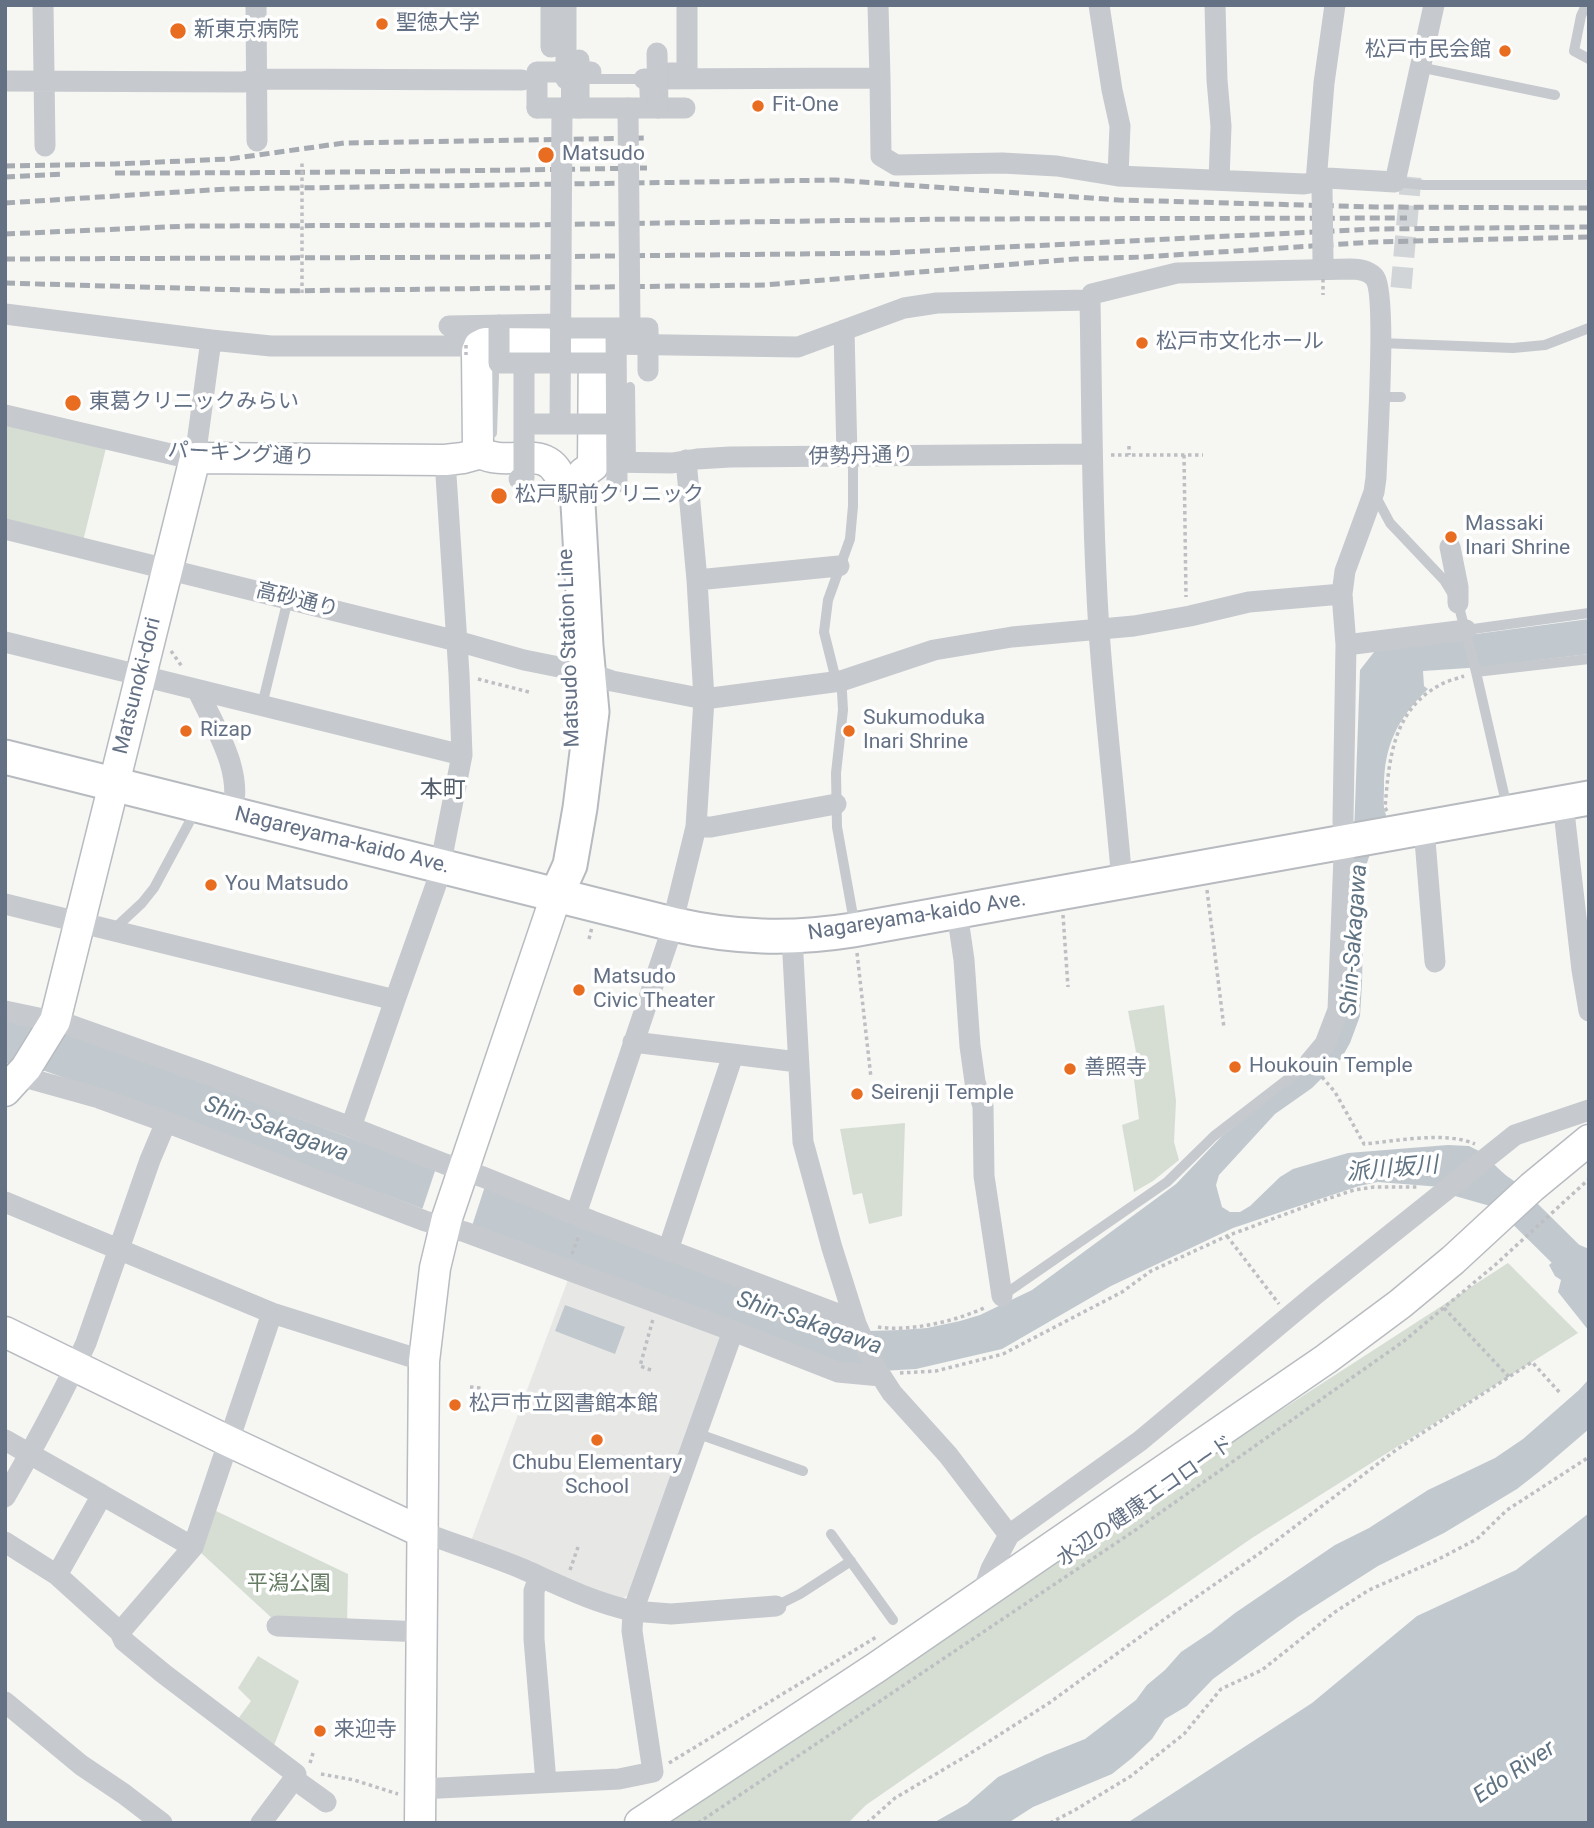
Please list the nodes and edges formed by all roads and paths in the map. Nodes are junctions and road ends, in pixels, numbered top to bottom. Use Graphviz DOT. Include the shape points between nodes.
graph roads {
  1 [pos="43,5"];
  2 [pos="256,5"];
  3 [pos="551,5"];
  4 [pos="566,5"];
  5 [pos="579,5"];
  6 [pos="687,5"];
  7 [pos="878,5"];
  8 [pos="1099,5"];
  9 [pos="1215,5"];
  10 [pos="1335,5"];
  11 [pos="1434,5"];
  12 [pos="1586,5"];
  13 [pos="1589,59"];
  14 [pos="568,64"];
  15 [pos="1419,67"];
  16 [pos="653,68"];
  17 [pos="880,78"];
  18 [pos="256,79"];
  19 [pos="522,80"];
  20 [pos="5,82"];
  21 [pos="44,82"];
  22 [pos="1555,95"];
  23 [pos="569,107"];
  24 [pos="628,108"];
  25 [pos="658,108"];
  26 [pos="685,108"];
  27 [pos="257,141"];
  28 [pos="46,146"];
  29 [pos="303,160"];
  30 [pos="1118,176"];
  31 [pos="1219,180"];
  32 [pos="1395,182"];
  33 [pos="1319,185"];
  34 [pos="1589,185"];
  35 [pos="1323,260"];
  36 [pos="302,293"];
  37 [pos="1090,300"];
  38 [pos="5,314"];
  39 [pos="499,325"];
  40 [pos="449,326"];
  41 [pos="1589,328"];
  42 [pos="844,330"];
  43 [pos="211,340"];
  44 [pos="590,343"];
  45 [pos="1380,343"];
  46 [pos="470,349"];
  47 [pos="528,353"];
  48 [pos="648,371"];
  49 [pos="494,375"];
  50 [pos="629,387"];
  51 [pos="1378,397"];
  52 [pos="1401,397"];
  53 [pos="580,412"];
  54 [pos="5,415"];
  55 [pos="560,423"];
  56 [pos="525,424"];
  57 [pos="616,424"];
  58 [pos="580,438"];
  59 [pos="1129,446"];
  60 [pos="486,455"];
  61 [pos="1098,455"];
  62 [pos="1129,455"];
  63 [pos="1184,455"];
  64 [pos="1203,455"];
  65 [pos="850,457"];
  66 [pos="195,458"];
  67 [pos="445,460"];
  68 [pos="686,460"];
  69 [pos="631,463"];
  70 [pos="526,468"];
  71 [pos="588,475"];
  72 [pos="1374,492"];
  73 [pos="5,529"];
  74 [pos="1450,547"];
  75 [pos="839,566"];
  76 [pos="167,570"];
  77 [pos="696,580"];
  78 [pos="1342,594"];
  79 [pos="288,599"];
  80 [pos="1458,603"];
  81 [pos="1186,606"];
  82 [pos="1589,613"];
  83 [pos="1099,629"];
  84 [pos="1466,630"];
  85 [pos="457,641"];
  86 [pos="5,642"];
  87 [pos="1346,645"];
  88 [pos="1589,659"];
  89 [pos="581,671"];
  90 [pos="1476,672"];
  91 [pos="459,674"];
  92 [pos="141,677"];
  93 [pos="841,681"];
  94 [pos="198,691"];
  95 [pos="529,692"];
  96 [pos="704,699"];
  97 [pos="262,705"];
  98 [pos="461,755"];
  99 [pos="5,757"];
  100 [pos="114,783"];
  101 [pos="1576,800"];
  102 [pos="194,804"];
  103 [pos="836,804"];
  104 [pos="232,813"];
  105 [pos="1509,813"];
  106 [pos="696,827"];
  107 [pos="1379,836"];
  108 [pos="439,866"];
  109 [pos="1203,867"];
  110 [pos="1122,881"];
  111 [pos="1060,892"];
  112 [pos="556,896"];
  113 [pos="5,904"];
  114 [pos="957,912"];
  115 [pos="79,922"];
  116 [pos="672,924"];
  117 [pos="113,930"];
  118 [pos="854,930"];
  119 [pos="792,937"];
  120 [pos="1435,962"];
  121 [pos="1068,987"];
  122 [pos="395,1000"];
  123 [pos="5,1011"];
  124 [pos="1589,1011"];
  125 [pos="53,1024"];
  126 [pos="1224,1028"];
  127 [pos="634,1042"];
  128 [pos="733,1055"];
  129 [pos="798,1062"];
  130 [pos="1310,1062"];
  131 [pos="14,1076"];
  132 [pos="871,1078"];
  133 [pos="1325,1081"];
  134 [pos="1589,1110"];
  135 [pos="166,1122"];
  136 [pos="351,1127"];
  137 [pos="1589,1140"];
  138 [pos="1494,1152"];
  139 [pos="464,1172"];
  140 [pos="1589,1179"];
  141 [pos="1441,1195"];
  142 [pos="5,1202"];
  143 [pos="446,1222"];
  144 [pos="578,1223"];
  145 [pos="1227,1236"];
  146 [pos="118,1250"];
  147 [pos="668,1250"];
  148 [pos="568,1263"];
  149 [pos="1002,1296"];
  150 [pos="657,1303"];
  151 [pos="1444,1308"];
  152 [pos="272,1313"];
  153 [pos="1289,1316"];
  154 [pos="855,1321"];
  155 [pos="733,1331"];
  156 [pos="5,1332"];
  157 [pos="424,1361"];
  158 [pos="75,1366"];
  159 [pos="651,1370"];
  160 [pos="880,1376"];
  161 [pos="1510,1377"];
  162 [pos="470,1387"];
  163 [pos="481,1388"];
  164 [pos="1561,1394"];
  165 [pos="696,1433"];
  166 [pos="5,1440"];
  167 [pos="228,1441"];
  168 [pos="30,1454"];
  169 [pos="1589,1457"];
  170 [pos="803,1471"];
  171 [pos="102,1496"];
  172 [pos="5,1497"];
  173 [pos="422,1532"];
  174 [pos="831,1534"];
  175 [pos="1009,1535"];
  176 [pos="5,1542"];
  177 [pos="193,1547"];
  178 [pos="578,1547"];
  179 [pos="851,1561"];
  180 [pos="57,1575"];
  181 [pos="539,1577"];
  182 [pos="564,1588"];
  183 [pos="990,1589"];
  184 [pos="776,1606"];
  185 [pos="633,1611"];
  186 [pos="893,1620"];
  187 [pos="277,1626"];
  188 [pos="885,1631"];
  189 [pos="120,1632"];
  190 [pos="423,1632"];
  191 [pos="5,1702"];
  192 [pos="653,1772"];
  193 [pos="294,1776"];
  194 [pos="545,1782"];
  195 [pos="326,1802"];
  196 [pos="420,1804"];
  197 [pos="162,1823"];
  198 [pos="261,1823"];
  199 [pos="640,1823"];
  200 [pos="698,1823"];
  201 [pos="867,1823"];
  202 [pos="1050,1823"];
  1 -- 21 [label="street"];
  2 -- 18 [label="street"];
  3 -- 14 [label="street"];
  4 -- 14 [label="street"];
  5 -- 14 [label="street"];
  6 -- 16 [label="street" via="687,73"];
  7 -- 17 [label="street"];
  8 -- 30 [label="street" via="1120,126"];
  9 -- 31 [label="street"];
  10 -- 33 [label="street" via="1324,83"];
  11 -- 15 [label="street"];
  12 -- 13 [label="lane" via="1574,51"];
  14 -- 16 [label="lane"];
  14 -- 23 [label="street, bridge"];
  14 -- 23 [label="street, bridge" via="537,72 537,108"];
  15 -- 22 [label="lane"];
  15 -- 32 [label="street"];
  16 -- 17 [label="street"];
  16 -- 23 [label="lane" via="645,103"];
  16 -- 25 [label="street, bridge"];
  17 -- 30 [label="street" via="881,156 896,165 1002,163"];
  18 -- 19 [label="street"];
  18 -- 21 [label="street"];
  18 -- 27 [label="street"];
  19 -- 23 [label="lane" via="532,105"];
  20 -- 21 [label="street"];
  21 -- 28 [label="street"];
  23 -- 24 [label="street"];
  23 -- 44 [label="street, bridge"];
  24 -- 25 [label="street"];
  24 -- 44 [label="street, bridge"];
  25 -- 26 [label="street"];
  29 -- 36 [label="path, bridge"];
  30 -- 31 [label="street"];
  31 -- 33 [label="street"];
  32 -- 33 [label="street" via="1327,178"];
  32 -- 34 [label="lane"];
  33 -- 35 [label="street, bridge"];
  37 -- 42 [label="street" via="937,303 904,308"];
  37 -- 45 [label="street" via="1092,294 1177,273 1359,269 1376,279"];
  37 -- 61 [label="street"];
  38 -- 43 [label="street"];
  39 -- 40 [label="street"];
  39 -- 44 [label="street"];
  39 -- 47 [label="street, bridge" via="499,363"];
  41 -- 45 [label="lane" via="1545,345 1513,348"];
  42 -- 44 [label="street" via="799,347"];
  42 -- 65 [label="street"];
  43 -- 46 [label="street" via="271,346"];
  43 -- 66 [label="street, Matsunoki-dori"];
  44 -- 47 [label="street"];
  44 -- 48 [label="street, bridge" via="648,328"];
  44 -- 55 [label="street, bridge"];
  44 -- 57 [label="street, bridge"];
  44 -- 71 [label="street"];
  45 -- 51 [label="street"];
  46 -- 47 [label="street" via="485,343"];
  46 -- 60 [label="street" via="477,351 478,447"];
  47 -- 56 [label="street, bridge"];
  47 -- 70 [label="street"];
  49 -- 60 [label="lane"];
  50 -- 69 [label="lane"];
  51 -- 52 [label="lane"];
  51 -- 72 [label="street"];
  53 -- 58 [label="lane"];
  54 -- 66 [label="street, パーキング通り"];
  55 -- 56 [label="street, bridge"];
  55 -- 57 [label="street, bridge"];
  56 -- 70 [label="street, bridge" via="524,478"];
  57 -- 71 [label="street, bridge"];
  59 -- 62 [label="path"];
  60 -- 67 [label="street, パーキング通り"];
  60 -- 70 [label="street, パーキング通り"];
  61 -- 62 [label="path"];
  61 -- 65 [label="street, 伊勢丹通り"];
  61 -- 83 [label="street"];
  62 -- 63 [label="path"];
  63 -- 64 [label="path"];
  63 -- 81 [label="path"];
  65 -- 68 [label="street, 伊勢丹通り"];
  65 -- 75 [label="lane" via="850,539"];
  66 -- 67 [label="street, パーキング通り"];
  66 -- 76 [label="street, Matsunoki-dori"];
  67 -- 85 [label="street"];
  68 -- 69 [label="street, 伊勢丹通り"];
  68 -- 77 [label="street"];
  69 -- 71 [label="street, 伊勢丹通り"];
  70 -- 71 [label="street" via="546,461 560,477"];
  71 -- 89 [label="main road, Matsudo Station Line"];
  72 -- 78 [label="street" via="1345,570"];
  72 -- 80 [label="lane" via="1390,523 1444,580"];
  73 -- 76 [label="street, 高砂通り"];
  74 -- 80 [label="street"];
  75 -- 77 [label="street"];
  75 -- 93 [label="lane" via="824,632 834,672"];
  76 -- 79 [label="street, 高砂通り"];
  76 -- 92 [label="street, Matsunoki-dori"];
  77 -- 96 [label="street"];
  78 -- 83 [label="street, 高砂通り" via="1249,602"];
  78 -- 87 [label="street"];
  79 -- 85 [label="street, 高砂通り"];
  79 -- 97 [label="lane"];
  80 -- 84 [label="lane"];
  82 -- 84 [label="lane"];
  83 -- 93 [label="street, 高砂通り" via="934,650"];
  83 -- 110 [label="street"];
  84 -- 87 [label="street"];
  84 -- 90 [label="lane"];
  85 -- 89 [label="street, 高砂通り"];
  85 -- 91 [label="street"];
  86 -- 92 [label="street"];
  87 -- 107 [label="street"];
  88 -- 90 [label="lane"];
  89 -- 96 [label="street, 高砂通り"];
  89 -- 112 [label="main road, Matsudo Station Line" via="592,712 570,864"];
  90 -- 105 [label="lane"];
  90 -- 107 [label="path" via="1438,686 1420,699 1397,732 1385,808 1394,822"];
  91 -- 95 [label="path"];
  91 -- 98 [label="street"];
  92 -- 94 [label="street"];
  92 -- 100 [label="street, Matsunoki-dori"];
  93 -- 96 [label="street, 高砂通り"];
  93 -- 103 [label="lane"];
  94 -- 97 [label="street"];
  94 -- 104 [label="street" via="236,783"];
  96 -- 106 [label="street"];
  97 -- 98 [label="street"];
  98 -- 108 [label="street"];
  99 -- 100 [label="main road, Nagareyama-kaido Ave."];
  100 -- 102 [label="main road, Nagareyama-kaido Ave."];
  100 -- 115 [label="street, Matsunoki-dori"];
  101 -- 105 [label="main road, Nagareyama-kaido Ave."];
  101 -- 124 [label="street" via="1582,970"];
  102 -- 104 [label="main road, Nagareyama-kaido Ave."];
  102 -- 117 [label="lane" via="190,821 154,888"];
  103 -- 106 [label="street"];
  103 -- 118 [label="lane"];
  104 -- 108 [label="main road, Nagareyama-kaido Ave."];
  105 -- 107 [label="main road, Nagareyama-kaido Ave."];
  106 -- 116 [label="street"];
  107 -- 109 [label="main road, Nagareyama-kaido Ave."];
  107 -- 120 [label="street"];
  107 -- 130 [label="street" via="1342,949 1338,1010 1325,1044"];
  108 -- 112 [label="main road, Nagareyama-kaido Ave."];
  108 -- 122 [label="street"];
  109 -- 110 [label="main road, Nagareyama-kaido Ave."];
  109 -- 126 [label="path"];
  110 -- 111 [label="main road, Nagareyama-kaido Ave."];
  111 -- 114 [label="main road, Nagareyama-kaido Ave."];
  111 -- 121 [label="path"];
  112 -- 116 [label="main road, Nagareyama-kaido Ave."];
  112 -- 139 [label="street"];
  113 -- 115 [label="street"];
  114 -- 118 [label="main road, Nagareyama-kaido Ave."];
  114 -- 149 [label="street" via="970,1046 983,1106 984,1176"];
  115 -- 117 [label="street"];
  115 -- 125 [label="street, Matsunoki-dori"];
  116 -- 119 [label="main road, Nagareyama-kaido Ave." via="724,934"];
  116 -- 127 [label="street"];
  117 -- 122 [label="street"];
  118 -- 119 [label="main road, Nagareyama-kaido Ave."];
  118 -- 132 [label="path"];
  119 -- 129 [label="street"];
  122 -- 136 [label="street"];
  123 -- 125 [label="street"];
  125 -- 131 [label="street, Matsunoki-dori"];
  125 -- 136 [label="street"];
  127 -- 128 [label="street"];
  127 -- 144 [label="street"];
  128 -- 129 [label="street"];
  128 -- 147 [label="street"];
  129 -- 154 [label="street" via="803,1142"];
  130 -- 149 [label="lane" via="1214,1136 1167,1182"];
  131 -- 135 [label="street" via="99,1098"];
  133 -- 138 [label="path" via="1364,1144 1434,1138 1465,1140"];
  134 -- 138 [label="street" via="1515,1135"];
  135 -- 143 [label="street" via="425,1221"];
  135 -- 146 [label="street"];
  136 -- 139 [label="street"];
  137 -- 183 [label="street" via="1453,1260 1315,1367"];
  138 -- 141 [label="street"];
  139 -- 143 [label="street"];
  139 -- 144 [label="street"];
  140 -- 151 [label="path, 水辺の健康エコロード"];
  141 -- 145 [label="path" via="1428,1188 1364,1189"];
  141 -- 153 [label="street"];
  142 -- 146 [label="street"];
  143 -- 150 [label="street"];
  143 -- 157 [label="street" via="435,1268"];
  144 -- 147 [label="street"];
  144 -- 148 [label="path"];
  145 -- 153 [label="path"];
  145 -- 160 [label="path" via="1151,1271 1122,1292 1003,1354 936,1371"];
  146 -- 152 [label="street"];
  146 -- 158 [label="street"];
  147 -- 154 [label="street"];
  149 -- 154 [label="path" via="973,1314 943,1322 884,1328"];
  150 -- 155 [label="street"];
  150 -- 159 [label="path" via="640,1366"];
  151 -- 161 [label="path"];
  151 -- 200 [label="path, 水辺の健康エコロード" via="1137,1530"];
  152 -- 157 [label="street"];
  152 -- 167 [label="street"];
  153 -- 175 [label="street" via="1140,1441"];
  154 -- 160 [label="street"];
  155 -- 160 [label="street" via="838,1372"];
  155 -- 165 [label="street"];
  156 -- 158 [label="street"];
  157 -- 173 [label="street"];
  158 -- 167 [label="street"];
  158 -- 168 [label="street"];
  160 -- 175 [label="street"];
  161 -- 164 [label="path" via="1532,1362"];
  161 -- 201 [label="path" via="1396,1450 1049,1703 895,1798"];
  162 -- 163 [label="path"];
  165 -- 170 [label="lane"];
  165 -- 185 [label="street"];
  166 -- 168 [label="street"];
  167 -- 173 [label="street"];
  167 -- 177 [label="street"];
  168 -- 171 [label="street"];
  168 -- 172 [label="street"];
  169 -- 202 [label="path" via="1507,1510 1477,1539 1369,1590 1262,1670 1221,1689 1184,1734 1131,1776"];
  171 -- 177 [label="street"];
  171 -- 180 [label="street"];
  173 -- 181 [label="street"];
  173 -- 190 [label="street"];
  174 -- 179 [label="lane"];
  175 -- 183 [label="street" via="986,1583"];
  176 -- 180 [label="street"];
  177 -- 189 [label="street"];
  178 -- 182 [label="path"];
  179 -- 184 [label="lane"];
  179 -- 186 [label="lane"];
  180 -- 189 [label="street"];
  181 -- 182 [label="street"];
  181 -- 194 [label="street" via="534,1591 534,1639"];
  182 -- 185 [label="street"];
  183 -- 199 [label="street"];
  184 -- 185 [label="street" via="671,1614"];
  185 -- 192 [label="street"];
  187 -- 190 [label="street"];
  188 -- 192 [label="path"];
  189 -- 193 [label="street" via="124,1641"];
  190 -- 196 [label="street"];
  191 -- 197 [label="street" via="81,1765"];
  192 -- 194 [label="street" via="619,1779"];
  193 -- 195 [label="street"];
  193 -- 196 [label="path" via="304,1771 354,1780"];
  193 -- 198 [label="street"];
  194 -- 196 [label="street"];
}
